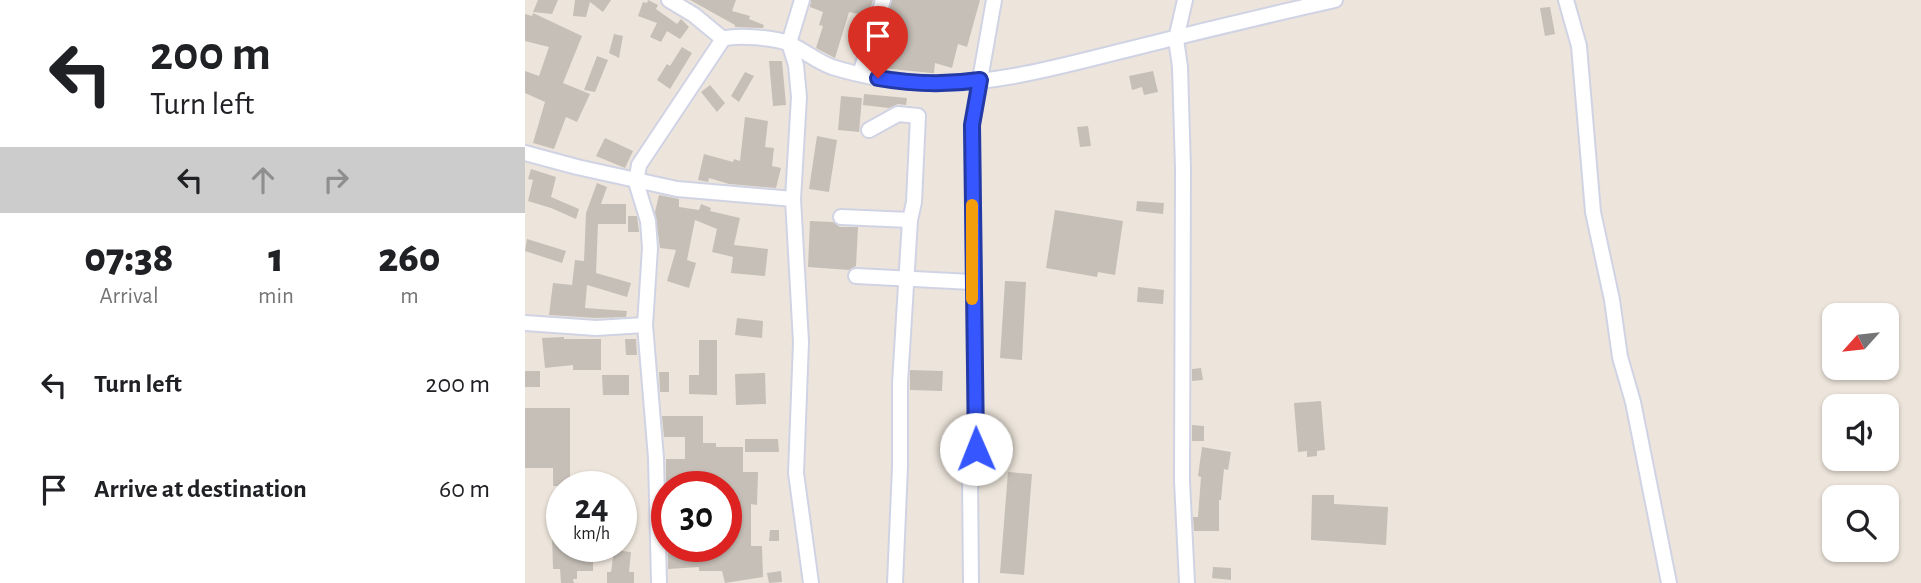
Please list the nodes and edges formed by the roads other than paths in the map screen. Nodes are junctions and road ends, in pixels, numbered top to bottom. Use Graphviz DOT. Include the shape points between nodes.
graph roads {
  1 [pos="669,0"];
  2 [pos="801,0"];
  3 [pos="883,0"];
  4 [pos="994,0"];
  5 [pos="1185,0"];
  6 [pos="1335,0"];
  7 [pos="1566,0"];
  8 [pos="723,39"];
  9 [pos="1176,39"];
  10 [pos="789,43"];
  11 [pos="860,74"];
  12 [pos="980,80"];
  13 [pos="869,130"];
  14 [pos="525,153"];
  15 [pos="636,181"];
  16 [pos="793,199"];
  17 [pos="841,217"];
  18 [pos="910,220"];
  19 [pos="856,275"];
  20 [pos="907,278"];
  21 [pos="972,282"];
  22 [pos="525,323"];
  23 [pos="645,325"];
  24 [pos="659,583"];
  25 [pos="811,583"];
  26 [pos="895,583"];
  27 [pos="971,583"];
  28 [pos="1187,583"];
  29 [pos="1669,583"];
  1 -- 8 [label="street"];
  2 -- 10 [label="street"];
  3 -- 11 [label="street"];
  4 -- 12 [label="street"];
  5 -- 9 [label="street"];
  6 -- 9 [label="street"];
  7 -- 29 [label="street" via="1579,46 1593,212"];
  8 -- 10 [label="street" via="740,36"];
  8 -- 15 [label="street" via="639,165"];
  9 -- 12 [label="street"];
  9 -- 28 [label="street" via="1183,169 1182,481"];
  10 -- 11 [label="street" via="810,58"];
  10 -- 16 [label="street" via="799,97"];
  11 -- 12 [label="street" via="902,82"];
  12 -- 21 [label="street" via="972,125"];
  13 -- 18 [label="street" via="898,114 918,117"];
  14 -- 15 [label="street"];
  15 -- 16 [label="street"];
  15 -- 23 [label="street" via="650,248"];
  16 -- 25 [label="street" via="801,342 796,473"];
  17 -- 18 [label="street"];
  18 -- 20 [label="street"];
  19 -- 20 [label="street"];
  20 -- 21 [label="street"];
  20 -- 26 [label="street"];
  21 -- 27 [label="street" via="976,449 970,477"];
  22 -- 23 [label="street" via="596,328"];
  23 -- 24 [label="street" via="656,458"];
}
